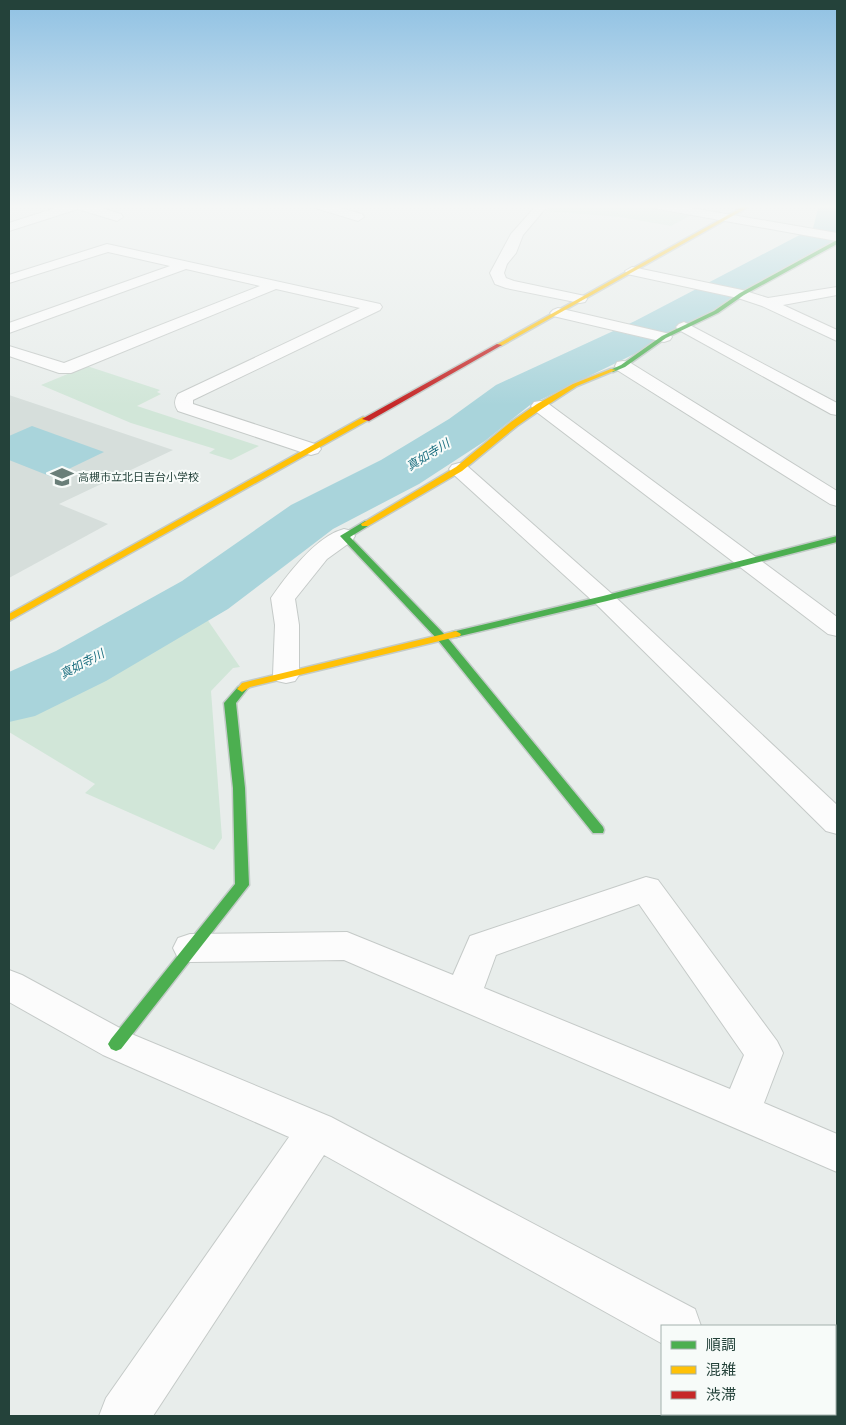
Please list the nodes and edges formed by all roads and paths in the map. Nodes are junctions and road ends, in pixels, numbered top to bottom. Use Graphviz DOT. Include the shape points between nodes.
graph roads {
  1 [pos="33,272"];
  2 [pos="168,272"];
  3 [pos="215,272"];
  4 [pos="498,272"];
  5 [pos="632,272"];
  6 [pos="783,272"];
  7 [pos="9,279"];
  8 [pos="274,285"];
  9 [pos="837,291"];
  10 [pos="742,294"];
  11 [pos="580,299"];
  12 [pos="767,303"];
  13 [pos="558,312"];
  14 [pos="684,327"];
  15 [pos="9,328"];
  16 [pos="837,336"];
  17 [pos="664,338"];
  18 [pos="9,351"];
  19 [pos="623,366"];
  20 [pos="540,406"];
  21 [pos="837,410"];
  22 [pos="311,449"];
  23 [pos="459,469"];
  24 [pos="837,500"];
  25 [pos="344,536"];
  26 [pos="837,539"];
  27 [pos="750,561"];
  28 [pos="604,599"];
  29 [pos="9,618"];
  30 [pos="837,629"];
  31 [pos="442,638"];
  32 [pos="286,675"];
  33 [pos="837,822"];
  34 [pos="598,830"];
  35 [pos="190,948"];
  36 [pos="9,985"];
  37 [pos="463,995"];
  38 [pos="116,1044"];
  39 [pos="741,1111"];
  40 [pos="317,1130"];
  41 [pos="837,1153"];
  42 [pos="676,1325"];
  43 [pos="124,1416"];
  1 -- 7 [label="street"];
  2 -- 15 [label="street"];
  3 -- 8 [label="street"];
  4 -- 11 [label="street" via="500,281 511,285"];
  5 -- 10 [label="street"];
  5 -- 11 [label="street"];
  6 -- 10 [label="street"];
  8 -- 18 [label="street" via="65,369"];
  8 -- 22 [label="street" via="375,307 184,398 184,407"];
  9 -- 12 [label="street"];
  10 -- 12 [label="street"];
  10 -- 14 [label="street" via="716,312"];
  11 -- 13 [label="street"];
  12 -- 16 [label="street"];
  13 -- 17 [label="street"];
  13 -- 22 [label="street"];
  14 -- 17 [label="street"];
  14 -- 21 [label="street"];
  17 -- 19 [label="street"];
  19 -- 20 [label="street" via="575,385"];
  19 -- 24 [label="street"];
  20 -- 23 [label="street"];
  20 -- 27 [label="street"];
  22 -- 29 [label="street"];
  23 -- 25 [label="street"];
  23 -- 28 [label="street"];
  25 -- 31 [label="street"];
  25 -- 32 [label="street" via="319,554 283,598 287,625"];
  26 -- 27 [label="street"];
  27 -- 28 [label="street"];
  27 -- 30 [label="street"];
  28 -- 31 [label="street"];
  28 -- 33 [label="street"];
  31 -- 32 [label="street"];
  31 -- 34 [label="street"];
  32 -- 35 [label="street" via="246,685 230,703 239,788 242,885"];
  35 -- 37 [label="street" via="347,946"];
  35 -- 38 [label="street"];
  36 -- 38 [label="street"];
  37 -- 39 [label="street"];
  37 -- 39 [label="street" via="482,946 646,889 764,1052"];
  38 -- 40 [label="street"];
  39 -- 41 [label="street"];
  40 -- 42 [label="street"];
  40 -- 43 [label="street"];
}
